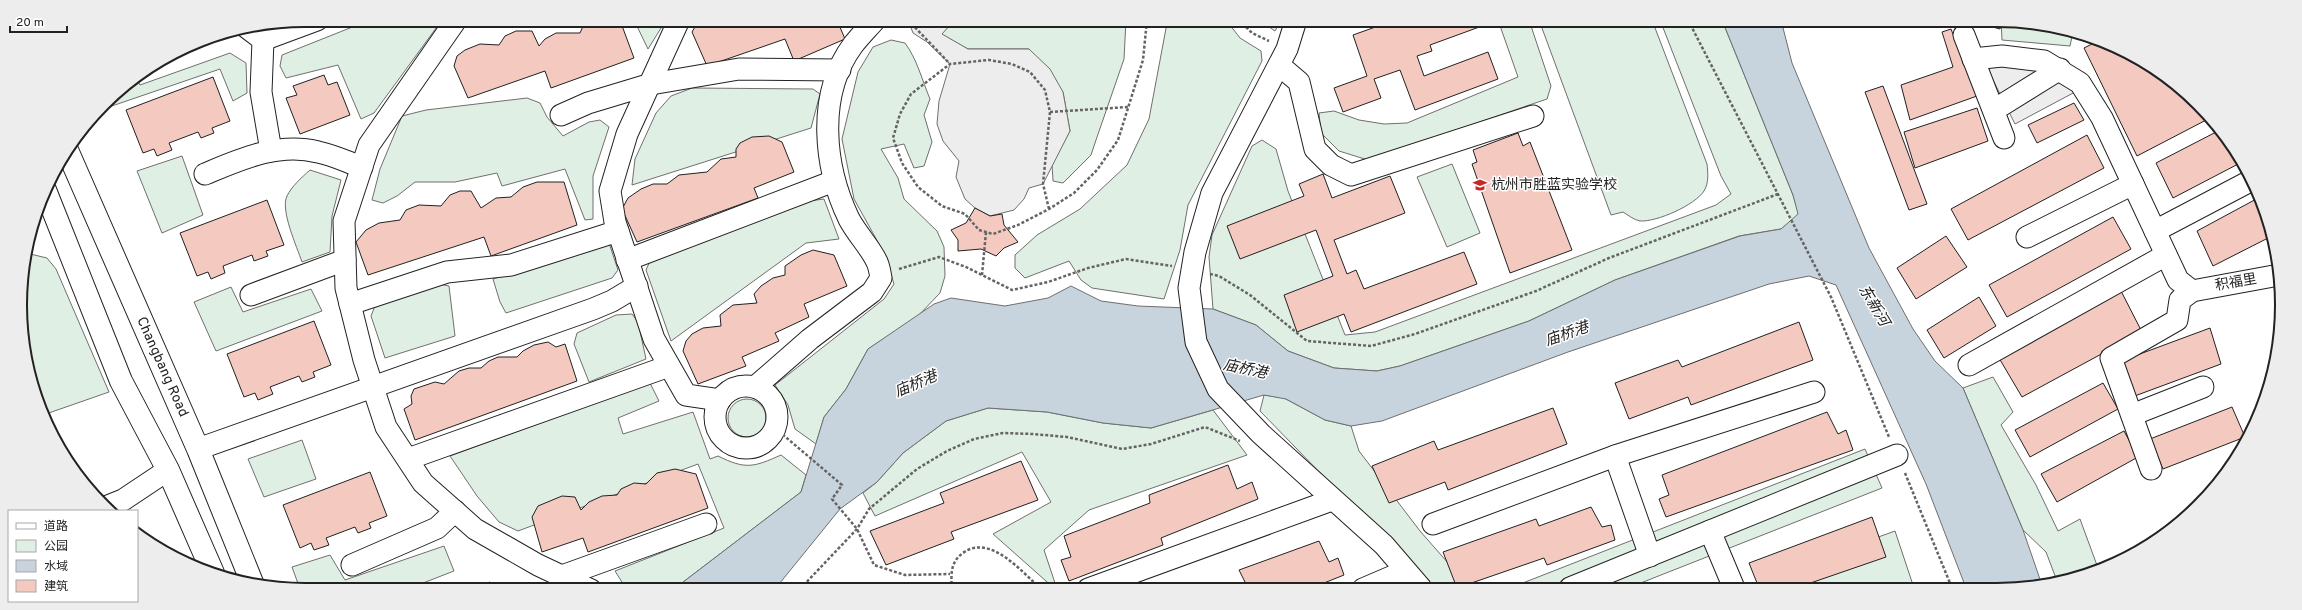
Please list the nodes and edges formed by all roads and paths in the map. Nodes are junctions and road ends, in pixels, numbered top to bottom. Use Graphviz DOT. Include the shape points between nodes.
graph roads {
  1 [pos="297,27"];
  2 [pos="451,27"];
  3 [pos="676,27"];
  4 [pos="870,27"];
  5 [pos="915,27"];
  6 [pos="1146,27"];
  7 [pos="1246,27"];
  8 [pos="1294,27"];
  9 [pos="1692,27"];
  10 [pos="253,32"];
  11 [pos="1964,36"];
  12 [pos="263,40"];
  13 [pos="1283,57"];
  14 [pos="1973,59"];
  15 [pos="950,64"];
  16 [pos="2060,69"];
  17 [pos="840,70"];
  18 [pos="651,84"];
  19 [pos="1128,107"];
  20 [pos="1994,110"];
  21 [pos="1050,112"];
  22 [pos="561,115"];
  23 [pos="1533,116"];
  24 [pos="2004,138"];
  25 [pos="271,151"];
  26 [pos="70,157"];
  27 [pos="362,167"];
  28 [pos="205,174"];
  29 [pos="834,181"];
  30 [pos="2246,183"];
  31 [pos="2133,184"];
  32 [pos="1778,194"];
  33 [pos="46,203"];
  34 [pos="1049,209"];
  35 [pos="618,231"];
  36 [pos="2155,231"];
  37 [pos="986,232"];
  38 [pos="2027,237"];
  39 [pos="2166,255"];
  40 [pos="345,260"];
  41 [pos="628,260"];
  42 [pos="1192,270"];
  43 [pos="982,274"];
  44 [pos="2273,276"];
  45 [pos="881,278"];
  46 [pos="636,286"];
  47 [pos="2192,291"];
  48 [pos="252,295"];
  49 [pos="1832,297"];
  50 [pos="350,304"];
  51 [pos="1969,365"];
  52 [pos="669,366"];
  53 [pos="755,387"];
  54 [pos="2203,387"];
  55 [pos="373,388"];
  56 [pos="1814,392"];
  57 [pos="720,400"];
  58 [pos="2132,415"];
  59 [pos="775,428"];
  60 [pos="1266,439"];
  61 [pos="198,449"];
  62 [pos="1897,455"];
  63 [pos="1615,456"];
  64 [pos="408,459"];
  65 [pos="2151,469"];
  66 [pos="168,470"];
  67 [pos="1332,500"];
  68 [pos="111,505"];
  69 [pos="454,511"];
  70 [pos="706,524"];
  71 [pos="1432,524"];
  72 [pos="857,529"];
  73 [pos="1710,531"];
  74 [pos="1650,556"];
  75 [pos="352,565"];
  76 [pos="210,566"];
  77 [pos="1405,571"];
  78 [pos="950,574"];
  79 [pos="562,576"];
  80 [pos="249,578"];
  81 [pos="576,583"];
  82 [pos="806,583"];
  83 [pos="951,583"];
  84 [pos="1034,583"];
  85 [pos="1104,583"];
  86 [pos="1375,583"];
  87 [pos="1416,583"];
  88 [pos="1582,583"];
  89 [pos="1732,583"];
  1 -- 12 [label="street"];
  2 -- 27 [label="street" via="369,145"];
  3 -- 18 [label="street"];
  4 -- 17 [label="street" via="853,46"];
  5 -- 15 [label="path"];
  6 -- 19 [label="path" via="1143,60"];
  7 -- 13 [label="path"];
  8 -- 13 [label="street"];
  9 -- 32 [label="path"];
  10 -- 12 [label="street"];
  11 -- 14 [label="street"];
  12 -- 25 [label="street" via="261,92"];
  13 -- 23 [label="street" via="1299,82 1315,149 1331,165 1351,175"];
  13 -- 42 [label="street" via="1212,193"];
  14 -- 16 [label="street" via="2002,56 2024,58 2044,62"];
  14 -- 20 [label="street"];
  15 -- 21 [label="path" via="990,60 1012,64 1030,72 1045,90"];
  15 -- 37 [label="path" via="911,94 900,114 894,138 902,163 918,187 942,206 965,214 979,230"];
  16 -- 20 [label="street"];
  16 -- 31 [label="street" via="2080,83 2102,118"];
  17 -- 18 [label="street" via="739,69"];
  17 -- 29 [label="street" via="831,99 827,135"];
  18 -- 22 [label="street" via="588,103"];
  18 -- 35 [label="street" via="627,134 610,191"];
  19 -- 21 [label="path"];
  19 -- 34 [label="path" via="1118,140 1097,170 1074,193"];
  20 -- 24 [label="street"];
  21 -- 34 [label="path" via="1043,184"];
  25 -- 27 [label="street" via="284,148 317,152"];
  25 -- 28 [label="street" via="249,156"];
  26 -- 61 [label="main road, Changbang Road"];
  27 -- 40 [label="street" via="344,221"];
  29 -- 41 [label="street"];
  29 -- 45 [label="street" via="838,196 854,228 877,261"];
  30 -- 36 [label="street"];
  31 -- 36 [label="street"];
  31 -- 38 [label="street"];
  32 -- 42 [label="path" via="1610,258 1536,291 1415,334 1371,346 1307,341 1219,276"];
  32 -- 49 [label="path"];
  33 -- 66 [label="main road" via="120,381"];
  34 -- 37 [label="path" via="1018,225 993,234"];
  35 -- 41 [label="street"];
  35 -- 50 [label="street" via="511,265 447,272"];
  36 -- 39 [label="street"];
  37 -- 43 [label="path"];
  39 -- 47 [label="street" via="2178,280"];
  39 -- 51 [label="street"];
  40 -- 48 [label="street"];
  40 -- 50 [label="street" via="346,288"];
  41 -- 46 [label="street"];
  42 -- 43 [label="path" via="1126,259 1012,290"];
  42 -- 60 [label="street" via="1189,288 1196,342 1218,389"];
  43 -- 45 [label="path" via="939,257 911,264"];
  44 -- 47 [label="street, 积福里"];
  45 -- 53 [label="street" via="872,292 810,339"];
  46 -- 52 [label="street" via="654,338"];
  46 -- 55 [label="street" via="593,309"];
  47 -- 58 [label="street" via="2180,300 2177,320 2111,358"];
  50 -- 55 [label="street"];
  52 -- 57 [label="street" via="686,394"];
  52 -- 64 [label="street"];
  53 -- 57 [label="street" via="735,388"];
  53 -- 59 [label="street" via="774,403 777,418"];
  54 -- 58 [label="street"];
  55 -- 61 [label="street"];
  55 -- 64 [label="street" via="386,427"];
  56 -- 63 [label="street"];
  57 -- 59 [label="street" via="716,420 724,438 733,444 742,447 762,443"];
  58 -- 65 [label="street"];
  59 -- 72 [label="path" via="842,485 832,499"];
  60 -- 67 [label="street"];
  60 -- 72 [label="path" via="1238,441 1205,427 1151,444 1122,449 1067,437 1033,434 1003,433 974,439 917,469 869,508"];
  61 -- 80 [label="main road, Changbang Road"];
  62 -- 73 [label="street"];
  63 -- 71 [label="street"];
  63 -- 74 [label="street"];
  64 -- 69 [label="street" via="424,483"];
  66 -- 68 [label="street" via="123,500"];
  66 -- 76 [label="main road"];
  67 -- 77 [label="street" via="1384,545"];
  67 -- 85 [label="street"];
  69 -- 75 [label="street" via="437,528"];
  69 -- 79 [label="street" via="475,529"];
  70 -- 79 [label="street"];
  72 -- 78 [label="path" via="874,565 905,575"];
  72 -- 82 [label="path"];
  73 -- 74 [label="street"];
  73 -- 89 [label="street"];
  74 -- 88 [label="street"];
  77 -- 86 [label="street"];
  77 -- 87 [label="street"];
  78 -- 83 [label="path"];
  78 -- 84 [label="path" via="956,558 969,548 988,547"];
  79 -- 81 [label="street"];
}
